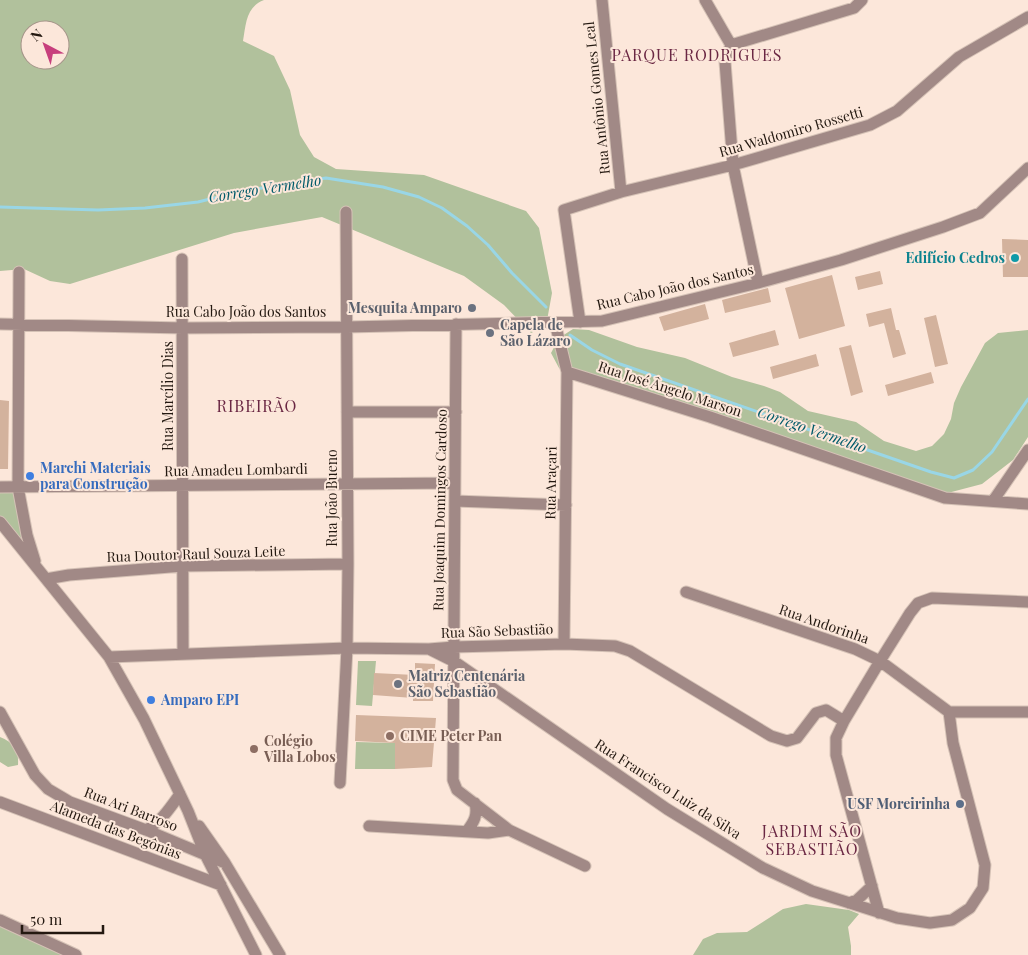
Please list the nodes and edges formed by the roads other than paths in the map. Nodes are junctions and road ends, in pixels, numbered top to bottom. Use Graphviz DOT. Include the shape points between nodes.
graph roads {
  1 [pos="602,0"];
  2 [pos="706,0"];
  3 [pos="862,0"];
  4 [pos="1028,17"];
  5 [pos="731,45"];
  6 [pos="733,165"];
  7 [pos="1028,168"];
  8 [pos="622,192"];
  9 [pos="346,212"];
  10 [pos="182,258"];
  11 [pos="19,272"];
  12 [pos="758,283"];
  13 [pos="580,322"];
  14 [pos="555,323"];
  15 [pos="0,324"];
  16 [pos="19,324"];
  17 [pos="456,324"];
  18 [pos="347,327"];
  19 [pos="183,328"];
  20 [pos="568,372"];
  21 [pos="347,412"];
  22 [pos="456,412"];
  23 [pos="1028,450"];
  24 [pos="455,483"];
  25 [pos="347,484"];
  26 [pos="183,485"];
  27 [pos="0,487"];
  28 [pos="18,487"];
  29 [pos="455,501"];
  30 [pos="993,501"];
  31 [pos="1028,504"];
  32 [pos="566,505"];
  33 [pos="0,522"];
  34 [pos="348,564"];
  35 [pos="183,566"];
  36 [pos="37,568"];
  37 [pos="46,579"];
  38 [pos="686,592"];
  39 [pos="1028,602"];
  40 [pos="564,644"];
  41 [pos="454,646"];
  42 [pos="347,648"];
  43 [pos="429,649"];
  44 [pos="183,654"];
  45 [pos="109,657"];
  46 [pos="880,661"];
  47 [pos="455,662"];
  48 [pos="0,712"];
  49 [pos="949,712"];
  50 [pos="1028,712"];
  51 [pos="844,721"];
  52 [pos="340,783"];
  53 [pos="180,794"];
  54 [pos="0,802"];
  55 [pos="475,803"];
  56 [pos="188,811"];
  57 [pos="369,826"];
  58 [pos="146,830"];
  59 [pos="509,830"];
  60 [pos="467,831"];
  61 [pos="206,854"];
  62 [pos="225,863"];
  63 [pos="585,866"];
  64 [pos="221,885"];
  65 [pos="872,886"];
  66 [pos="849,902"];
  67 [pos="879,913"];
  68 [pos="0,920"];
  69 [pos="76,955"];
  70 [pos="256,955"];
  71 [pos="280,955"];
  1 -- 8 [label="street, Rua Antônio Gomes Leal"];
  2 -- 5 [label="street"];
  3 -- 5 [label="street" via="854,8"];
  4 -- 6 [label="street, Rua Waldomiro Rossetti" via="959,58 897,111 870,125"];
  5 -- 6 [label="street" via="725,62"];
  6 -- 8 [label="street, Rua Waldomiro Rossetti"];
  6 -- 12 [label="street"];
  7 -- 12 [label="street, Rua Cabo João dos Santos" via="980,213 841,260"];
  8 -- 13 [label="street, Rua Waldomiro Rossetti" via="564,210"];
  9 -- 18 [label="street, Rua João Bueno"];
  10 -- 19 [label="street, Rua Marcílio Dias"];
  11 -- 16 [label="street"];
  12 -- 13 [label="street, Rua Cabo João dos Santos" via="602,321"];
  13 -- 14 [label="street, Rua Cabo João dos Santos"];
  14 -- 17 [label="street, Rua Cabo João dos Santos"];
  14 -- 20 [label="street, Rua Araçari"];
  15 -- 16 [label="street, Rua Cabo João dos Santos"];
  16 -- 19 [label="street, Rua Cabo João dos Santos"];
  16 -- 28 [label="street"];
  17 -- 18 [label="street, Rua Cabo João dos Santos"];
  17 -- 22 [label="street, Rua Joaquim Domingos Cardoso"];
  18 -- 19 [label="street, Rua Cabo João dos Santos"];
  18 -- 21 [label="street, Rua João Bueno"];
  19 -- 26 [label="street, Rua Marcílio Dias"];
  20 -- 30 [label="street, Rua José Ângelo Marson" via="945,498"];
  20 -- 32 [label="street, Rua Araçari"];
  21 -- 22 [label="street"];
  21 -- 25 [label="street, Rua João Bueno"];
  22 -- 24 [label="street, Rua Joaquim Domingos Cardoso"];
  23 -- 30 [label="street"];
  24 -- 25 [label="street, Rua Amadeu Lombardi"];
  24 -- 29 [label="street, Rua Joaquim Domingos Cardoso"];
  25 -- 26 [label="street, Rua Amadeu Lombardi"];
  25 -- 34 [label="street, Rua João Bueno"];
  26 -- 28 [label="street, Rua Amadeu Lombardi"];
  26 -- 35 [label="street, Rua Marcílio Dias"];
  27 -- 28 [label="street, Rua Amadeu Lombardi"];
  28 -- 36 [label="street"];
  29 -- 32 [label="street"];
  29 -- 41 [label="street, Rua Joaquim Domingos Cardoso"];
  30 -- 31 [label="street, Rua José Ângelo Marson"];
  32 -- 40 [label="street, Rua Araçari"];
  33 -- 36 [label="street"];
  34 -- 35 [label="street, Rua Doutor Raul Souza Leite"];
  34 -- 42 [label="street, Rua João Bueno"];
  35 -- 37 [label="street, Rua Doutor Raul Souza Leite"];
  35 -- 44 [label="street, Rua Marcílio Dias"];
  36 -- 37 [label="street"];
  37 -- 45 [label="street"];
  38 -- 46 [label="street, Rua Andorinha" via="855,649"];
  39 -- 46 [label="street" via="932,598 918,602"];
  40 -- 41 [label="street, Rua São Sebastião"];
  40 -- 51 [label="street, Rua São Sebastião" via="615,646 630,652 771,736 786,741 797,738 816,713 826,710"];
  41 -- 43 [label="street, Rua São Sebastião"];
  41 -- 47 [label="street, Rua Joaquim Domingos Cardoso"];
  42 -- 43 [label="street, Rua São Sebastião"];
  42 -- 44 [label="street, Rua São Sebastião"];
  42 -- 52 [label="street, Rua João Bueno"];
  43 -- 47 [label="street, Rua Francisco Luiz da Silva"];
  44 -- 45 [label="street, Rua São Sebastião"];
  45 -- 53 [label="street" via="144,719"];
  46 -- 49 [label="street, Rua Andorinha"];
  46 -- 51 [label="street"];
  47 -- 55 [label="street, Rua Joaquim Domingos Cardoso" via="453,780 457,790"];
  47 -- 66 [label="street, Rua Francisco Luiz da Silva" via="667,809 763,868"];
  48 -- 58 [label="street, Rua Ari Barroso" via="35,775 48,790 70,802"];
  49 -- 50 [label="street"];
  49 -- 67 [label="street, Rua Francisco Luiz da Silva" via="953,743 986,865 982,888 970,908 952,920 930,923"];
  51 -- 65 [label="street" via="836,738 836,755"];
  53 -- 56 [label="street"];
  53 -- 58 [label="street" via="164,816"];
  54 -- 64 [label="street, Alameda das Begônias"];
  55 -- 59 [label="street, Rua Joaquim Domingos Cardoso"];
  55 -- 60 [label="street" via="476,816"];
  56 -- 61 [label="street"];
  56 -- 62 [label="street"];
  57 -- 60 [label="street"];
  58 -- 61 [label="street, Rua Ari Barroso"];
  59 -- 60 [label="street"];
  59 -- 63 [label="street, Rua Joaquim Domingos Cardoso"];
  61 -- 62 [label="street, Rua Ari Barroso"];
  61 -- 64 [label="street"];
  62 -- 71 [label="street"];
  64 -- 70 [label="street"];
  65 -- 66 [label="street" via="858,900"];
  65 -- 67 [label="street"];
  66 -- 67 [label="street, Rua Francisco Luiz da Silva"];
  68 -- 69 [label="street"];
}
